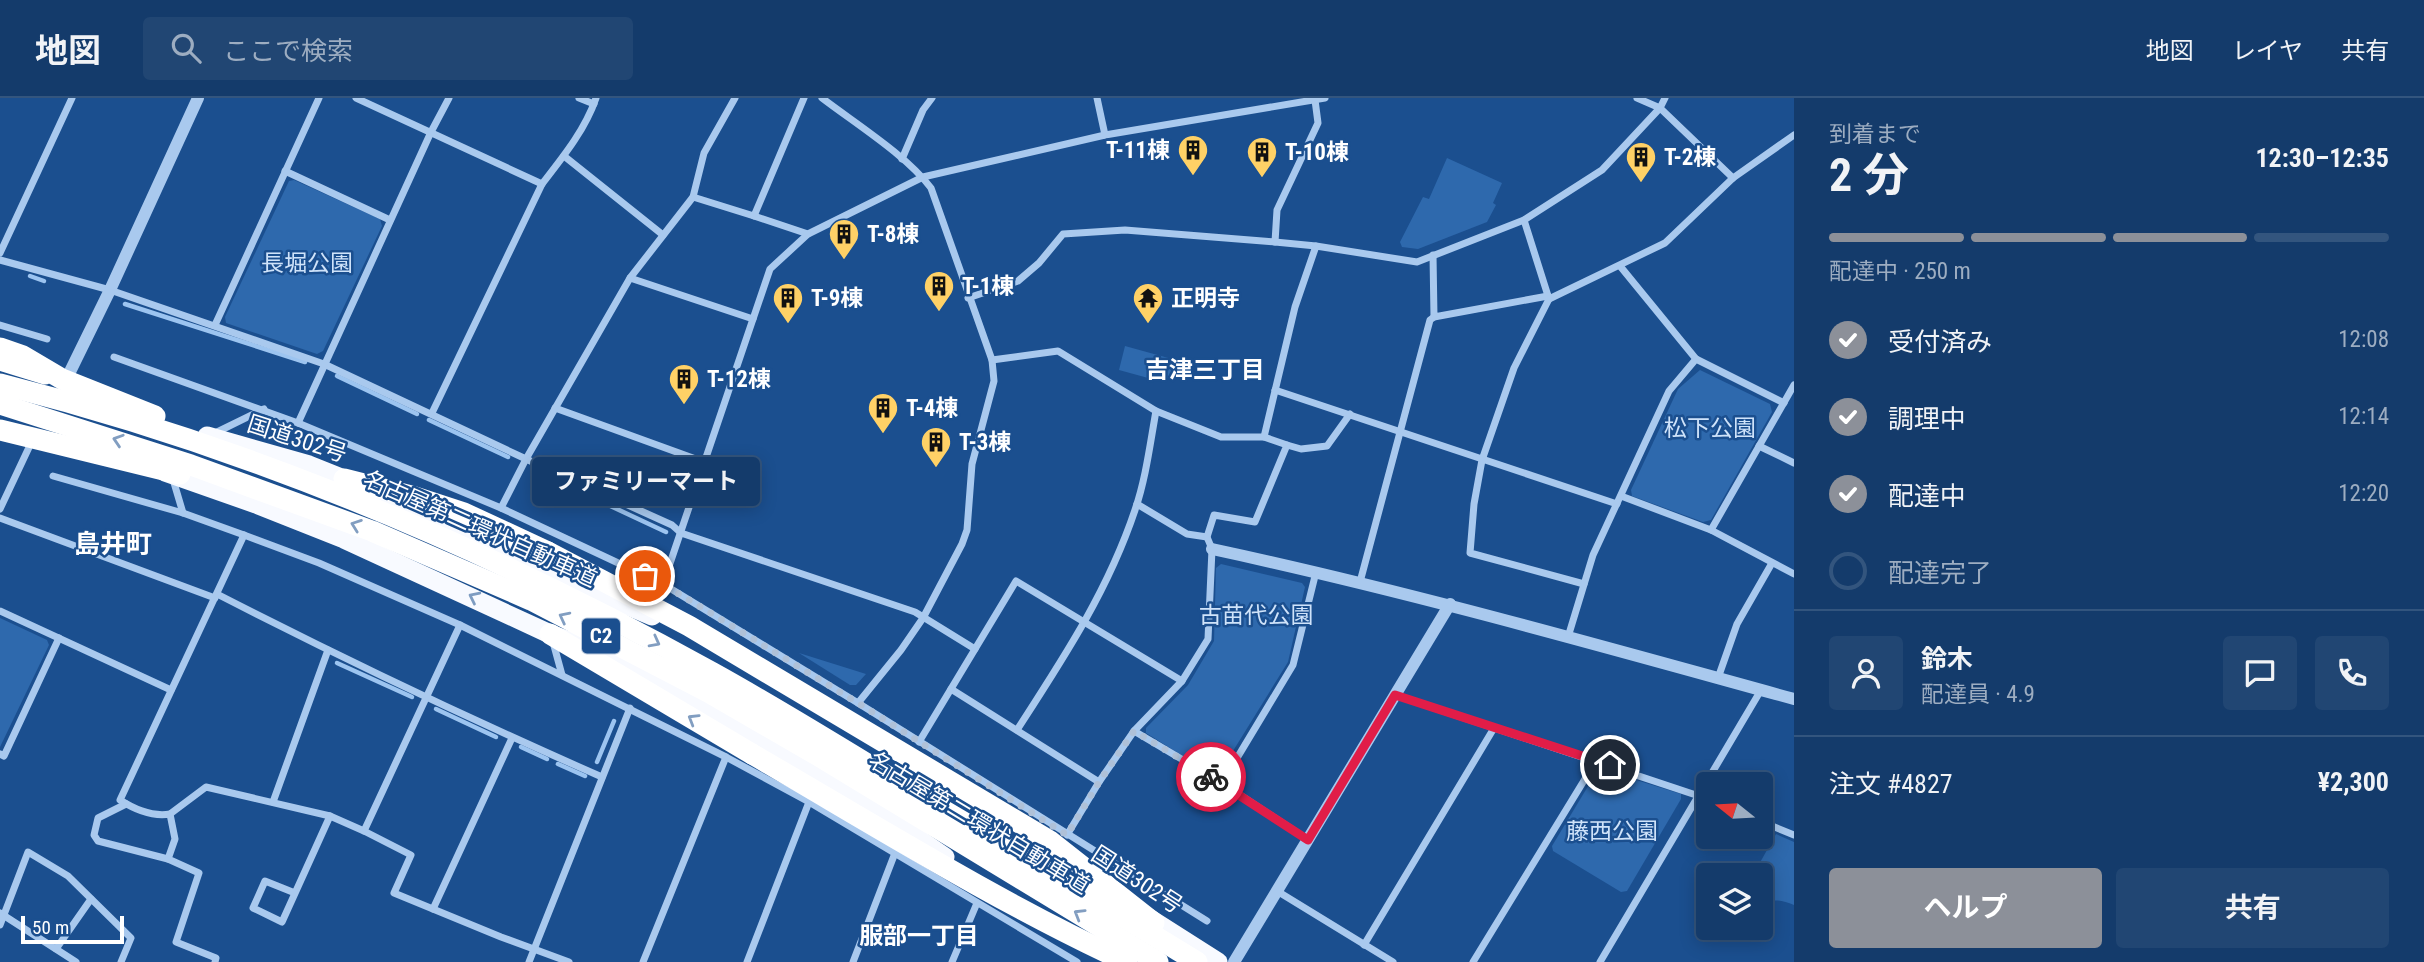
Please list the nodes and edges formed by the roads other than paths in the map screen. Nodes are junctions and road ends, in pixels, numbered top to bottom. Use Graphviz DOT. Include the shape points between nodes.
graph roads {
  1 [pos="72,98"];
  2 [pos="198,98"];
  3 [pos="319,98"];
  4 [pos="356,98"];
  5 [pos="449,98"];
  6 [pos="579,98"];
  7 [pos="735,98"];
  8 [pos="804,98"];
  9 [pos="822,98"];
  10 [pos="932,98"];
  11 [pos="1097,98"];
  12 [pos="1325,98"];
  13 [pos="1637,98"];
  14 [pos="1665,98"];
  15 [pos="1315,100"];
  16 [pos="595,101"];
  17 [pos="1660,108"];
  18 [pos="431,132"];
  19 [pos="1105,135"];
  20 [pos="1794,135"];
  21 [pos="564,156"];
  22 [pos="902,159"];
  23 [pos="285,171"];
  24 [pos="923,177"];
  25 [pos="1732,178"];
  26 [pos="542,184"];
  27 [pos="693,197"];
  28 [pos="754,216"];
  29 [pos="390,220"];
  30 [pos="1524,220"];
  31 [pos="808,234"];
  32 [pos="663,235"];
  33 [pos="1275,242"];
  34 [pos="1316,246"];
  35 [pos="0,253"];
  36 [pos="1433,256"];
  37 [pos="0,260"];
  38 [pos="1620,266"];
  39 [pos="630,278"];
  40 [pos="110,290"];
  41 [pos="1548,297"];
  42 [pos="968,298"];
  43 [pos="1434,317"];
  44 [pos="753,319"];
  45 [pos="215,325"];
  46 [pos="0,326"];
  47 [pos="47,339"];
  48 [pos="0,348"];
  49 [pos="114,357"];
  50 [pos="1696,359"];
  51 [pos="0,360"];
  52 [pos="992,360"];
  53 [pos="324,364"];
  54 [pos="0,379"];
  55 [pos="0,384"];
  56 [pos="1794,385"];
  57 [pos="60,387"];
  58 [pos="1275,390"];
  59 [pos="1784,403"];
  60 [pos="0,404"];
  61 [pos="555,408"];
  62 [pos="264,409"];
  63 [pos="1156,411"];
  64 [pos="432,413"];
  65 [pos="1350,415"];
  66 [pos="298,423"];
  67 [pos="0,431"];
  68 [pos="1401,433"];
  69 [pos="34,437"];
  70 [pos="209,437"];
  71 [pos="1264,437"];
  72 [pos="1287,446"];
  73 [pos="1759,446"];
  74 [pos="526,459"];
  75 [pos="1482,460"];
  76 [pos="705,462"];
  77 [pos="1794,463"];
  78 [pos="172,474"];
  79 [pos="53,476"];
  80 [pos="344,479"];
  81 [pos="1619,500"];
  82 [pos="291,501"];
  83 [pos="1137,504"];
  84 [pos="501,508"];
  85 [pos="0,509"];
  86 [pos="183,513"];
  87 [pos="0,518"];
  88 [pos="1710,530"];
  89 [pos="681,533"];
  90 [pos="244,535"];
  91 [pos="1210,543"];
  92 [pos="463,546"];
  93 [pos="598,554"];
  94 [pos="1772,563"];
  95 [pos="1317,571"];
  96 [pos="1794,574"];
  97 [pos="555,575"];
  98 [pos="1360,582"];
  99 [pos="663,584"];
  100 [pos="1584,584"];
  101 [pos="216,596"];
  102 [pos="1450,604"];
  103 [pos="0,611"];
  104 [pos="923,618"];
  105 [pos="1085,624"];
  106 [pos="460,625"];
  107 [pos="731,626"];
  108 [pos="550,634"];
  109 [pos="735,637"];
  110 [pos="1568,637"];
  111 [pos="59,638"];
  112 [pos="739,648"];
  113 [pos="975,649"];
  114 [pos="327,650"];
  115 [pos="747,670"];
  116 [pos="562,675"];
  117 [pos="1718,678"];
  118 [pos="1182,681"];
  119 [pos="951,689"];
  120 [pos="171,690"];
  121 [pos="1761,690"];
  122 [pos="1395,695"];
  123 [pos="426,698"];
  124 [pos="1794,699"];
  125 [pos="858,703"];
  126 [pos="629,708"];
  127 [pos="1494,728"];
  128 [pos="1017,730"];
  129 [pos="1134,731"];
  130 [pos="512,738"];
  131 [pos="919,742"];
  132 [pos="0,754"];
  133 [pos="726,757"];
  134 [pos="1596,761"];
  135 [pos="1713,772"];
  136 [pos="602,777"];
  137 [pos="1099,782"];
  138 [pos="1222,783"];
  139 [pos="1696,794"];
  140 [pos="1696,800"];
  141 [pos="273,802"];
  142 [pos="809,802"];
  143 [pos="126,804"];
  144 [pos="170,814"];
  145 [pos="330,816"];
  146 [pos="1052,826"];
  147 [pos="1773,826"];
  148 [pos="364,831"];
  149 [pos="1067,835"];
  150 [pos="1794,835"];
  151 [pos="1308,840"];
  152 [pos="895,853"];
  153 [pos="168,859"];
  154 [pos="1068,864"];
  155 [pos="1277,891"];
  156 [pos="295,893"];
  157 [pos="91,899"];
  158 [pos="977,903"];
  159 [pos="433,909"];
  160 [pos="2,914"];
  161 [pos="1048,918"];
  162 [pos="1207,921"];
  163 [pos="1013,922"];
  164 [pos="0,925"];
  165 [pos="1364,945"];
  166 [pos="56,949"];
  167 [pos="535,950"];
  168 [pos="1062,958"];
  169 [pos="76,962"];
  170 [pos="121,962"];
  171 [pos="215,962"];
  172 [pos="530,962"];
  173 [pos="569,962"];
  174 [pos="643,962"];
  175 [pos="747,962"];
  176 [pos="853,962"];
  177 [pos="952,962"];
  178 [pos="1077,962"];
  179 [pos="1130,962"];
  180 [pos="1158,962"];
  181 [pos="1197,962"];
  182 [pos="1204,962"];
  183 [pos="1218,962"];
  184 [pos="1234,962"];
  185 [pos="1393,962"];
  186 [pos="1473,962"];
  187 [pos="1600,962"];
  1 -- 35 [label="street"];
  2 -- 40 [label="street"];
  3 -- 23 [label="street"];
  4 -- 18 [label="street"];
  5 -- 18 [label="street"];
  6 -- 16 [label="street"];
  7 -- 27 [label="street" via="704,153"];
  8 -- 28 [label="street"];
  9 -- 22 [label="street"];
  10 -- 22 [label="street"];
  11 -- 19 [label="street"];
  12 -- 15 [label="street"];
  13 -- 17 [label="street"];
  14 -- 17 [label="street"];
  15 -- 19 [label="street"];
  15 -- 33 [label="street" via="1318,123 1277,210"];
  16 -- 21 [label="street"];
  17 -- 25 [label="street"];
  17 -- 30 [label="street" via="1602,170"];
  18 -- 26 [label="street"];
  18 -- 29 [label="street"];
  19 -- 24 [label="street"];
  20 -- 25 [label="street"];
  21 -- 26 [label="street"];
  21 -- 32 [label="street"];
  22 -- 24 [label="street"];
  23 -- 29 [label="street"];
  23 -- 45 [label="street"];
  24 -- 31 [label="street"];
  24 -- 42 [label="street" via="932,188"];
  25 -- 38 [label="street" via="1665,243"];
  26 -- 64 [label="street"];
  27 -- 28 [label="street"];
  27 -- 32 [label="street"];
  28 -- 31 [label="street"];
  29 -- 53 [label="street"];
  30 -- 36 [label="street"];
  30 -- 41 [label="street"];
  31 -- 44 [label="street" via="771,269"];
  32 -- 39 [label="street"];
  33 -- 34 [label="street"];
  33 -- 42 [label="street" via="1125,230 1063,234 1018,281"];
  34 -- 36 [label="street" via="1416,262"];
  34 -- 58 [label="street" via="1294,307"];
  36 -- 43 [label="street"];
  37 -- 40 [label="street"];
  38 -- 41 [label="street"];
  38 -- 50 [label="street"];
  39 -- 44 [label="street"];
  39 -- 61 [label="street"];
  40 -- 45 [label="street"];
  40 -- 57 [label="street"];
  41 -- 43 [label="street"];
  41 -- 75 [label="street" via="1514,368"];
  42 -- 52 [label="street"];
  43 -- 68 [label="street"];
  44 -- 76 [label="street"];
  45 -- 53 [label="street"];
  46 -- 47 [label="street"];
  48 -- 57 [label="highway, bridge" via="23,356"];
  49 -- 62 [label="street"];
  50 -- 59 [label="street"];
  50 -- 81 [label="street" via="1669,391"];
  51 -- 57 [label="highway, bridge"];
  52 -- 63 [label="street" via="1058,351"];
  52 -- 104 [label="street" via="994,381 972,464 967,530"];
  53 -- 64 [label="street"];
  53 -- 66 [label="street"];
  54 -- 57 [label="highway, 国道302号"];
  55 -- 92 [label="highway, 名古屋第二環状自動車道 / C2, bridge" via="298,478"];
  56 -- 59 [label="street"];
  57 -- 69 [label="street"];
  57 -- 70 [label="highway, 国道302号"];
  57 -- 92 [label="highway, bridge" via="348,491"];
  58 -- 65 [label="street"];
  58 -- 71 [label="street"];
  59 -- 73 [label="street"];
  82 -- 60 [label="highway, 名古屋第二環状自動車道 / C2, one-way, bridge"];
  61 -- 74 [label="street"];
  61 -- 76 [label="street"];
  62 -- 66 [label="street"];
  62 -- 70 [label="street"];
  63 -- 71 [label="street" via="1221,436"];
  63 -- 83 [label="street"];
  64 -- 74 [label="street"];
  65 -- 68 [label="street"];
  65 -- 72 [label="street" via="1326,446"];
  66 -- 84 [label="street"];
  67 -- 69 [label="highway"];
  67 -- 82 [label="highway, bridge"];
  68 -- 75 [label="street"];
  68 -- 98 [label="street"];
  69 -- 78 [label="highway"];
  69 -- 85 [label="street"];
  70 -- 80 [label="highway, 国道302号"];
  71 -- 72 [label="street"];
  72 -- 91 [label="street" via="1255,522 1214,515"];
  73 -- 77 [label="street"];
  73 -- 88 [label="street"];
  74 -- 84 [label="street"];
  74 -- 89 [label="street" via="673,525"];
  75 -- 81 [label="street"];
  75 -- 100 [label="street" via="1470,554"];
  76 -- 89 [label="street"];
  78 -- 86 [label="street"];
  108 -- 78 [label="highway, one-way" via="344,539"];
  79 -- 86 [label="street"];
  80 -- 97 [label="highway, 国道302号"];
  80 -- 182 [label="highway, bridge" via="464,513 689,626 1050,841"];
  81 -- 88 [label="street"];
  81 -- 100 [label="street"];
  180 -- 82 [label="highway, 名古屋第二環状自動車道 / C2, one-way, bridge" via="817,755 624,648 455,565"];
  83 -- 91 [label="street"];
  83 -- 105 [label="street" via="1113,569"];
  84 -- 93 [label="street"];
  86 -- 90 [label="street"];
  87 -- 101 [label="street"];
  88 -- 94 [label="street"];
  89 -- 99 [label="street"];
  89 -- 104 [label="street"];
  90 -- 101 [label="street"];
  90 -- 106 [label="street"];
  91 -- 95 [label="street"];
  91 -- 118 [label="street" via="1208,639"];
  92 -- 181 [label="highway, 名古屋第二環状自動車道 / C2, one-way, bridge" via="715,674"];
  93 -- 97 [label="street"];
  93 -- 99 [label="street"];
  94 -- 96 [label="street"];
  94 -- 117 [label="street" via="1737,624"];
  95 -- 98 [label="street"];
  95 -- 138 [label="street" via="1293,665"];
  97 -- 115 [label="highway, 国道302号" via="661,620"];
  98 -- 102 [label="street"];
  99 -- 107 [label="street"];
  100 -- 110 [label="street"];
  101 -- 114 [label="street"];
  101 -- 120 [label="street"];
  102 -- 110 [label="street"];
  102 -- 122 [label="street"];
  103 -- 111 [label="street"];
  104 -- 113 [label="street"];
  104 -- 125 [label="street"];
  105 -- 113 [label="street" via="1016,581"];
  105 -- 118 [label="street"];
  105 -- 128 [label="street"];
  106 -- 116 [label="street"];
  106 -- 123 [label="street"];
  107 -- 109 [label="street"];
  107 -- 125 [label="street"];
  108 -- 116 [label="street"];
  108 -- 161 [label="highway" via="626,662 834,780 972,876"];
  179 -- 108 [label="highway, one-way, bridge" via="992,894"];
  110 -- 117 [label="street"];
  111 -- 120 [label="street"];
  111 -- 132 [label="street" via="4,756"];
  112 -- 115 [label="street"];
  113 -- 119 [label="street"];
  114 -- 123 [label="street"];
  114 -- 141 [label="street"];
  115 -- 154 [label="highway, 国道302号"];
  116 -- 126 [label="street"];
  117 -- 121 [label="street"];
  118 -- 129 [label="street"];
  119 -- 128 [label="street"];
  119 -- 131 [label="street"];
  120 -- 143 [label="street" via="120,800"];
  121 -- 124 [label="street"];
  121 -- 135 [label="street"];
  122 -- 127 [label="street"];
  122 -- 151 [label="street"];
  123 -- 130 [label="street"];
  123 -- 148 [label="street"];
  125 -- 131 [label="street"];
  126 -- 133 [label="street"];
  126 -- 136 [label="street"];
  127 -- 134 [label="street"];
  127 -- 165 [label="street"];
  128 -- 137 [label="street"];
  129 -- 137 [label="street"];
  129 -- 138 [label="street"];
  130 -- 136 [label="street"];
  130 -- 159 [label="street"];
  131 -- 146 [label="street"];
  133 -- 142 [label="street"];
  133 -- 174 [label="street"];
  134 -- 139 [label="street"];
  134 -- 186 [label="street"];
  136 -- 167 [label="street"];
  137 -- 149 [label="street"];
  138 -- 151 [label="street"];
  140 -- 187 [label="street"];
  141 -- 144 [label="street" via="206,787"];
  141 -- 145 [label="street"];
  142 -- 152 [label="street"];
  142 -- 175 [label="street"];
  143 -- 144 [label="street" via="135,810"];
  143 -- 153 [label="street" via="98,818 94,835 98,841"];
  144 -- 153 [label="street" via="175,839"];
  145 -- 148 [label="street"];
  145 -- 156 [label="street"];
  146 -- 149 [label="street"];
  146 -- 154 [label="street"];
  147 -- 150 [label="street"];
  148 -- 159 [label="street" via="411,855 394,893"];
  149 -- 162 [label="street"];
  151 -- 155 [label="street"];
  152 -- 158 [label="street"];
  152 -- 176 [label="street"];
  153 -- 171 [label="street" via="199,873 176,942 216,958"];
  154 -- 183 [label="highway, 国道302号"];
  155 -- 165 [label="street"];
  155 -- 184 [label="street"];
  156 -- 156 [label="street" via="282,922 253,908 265,881"];
  157 -- 160 [label="street" via="68,876 28,852"];
  157 -- 166 [label="street"];
  157 -- 170 [label="street" via="131,938"];
  158 -- 163 [label="street"];
  158 -- 177 [label="street"];
  159 -- 167 [label="street"];
  160 -- 164 [label="street"];
  160 -- 166 [label="street"];
  161 -- 163 [label="street"];
  161 -- 179 [label="highway"];
  163 -- 168 [label="street"];
  165 -- 185 [label="street"];
  166 -- 169 [label="street"];
  167 -- 172 [label="street"];
  167 -- 173 [label="street"];
  168 -- 178 [label="street"];
}
